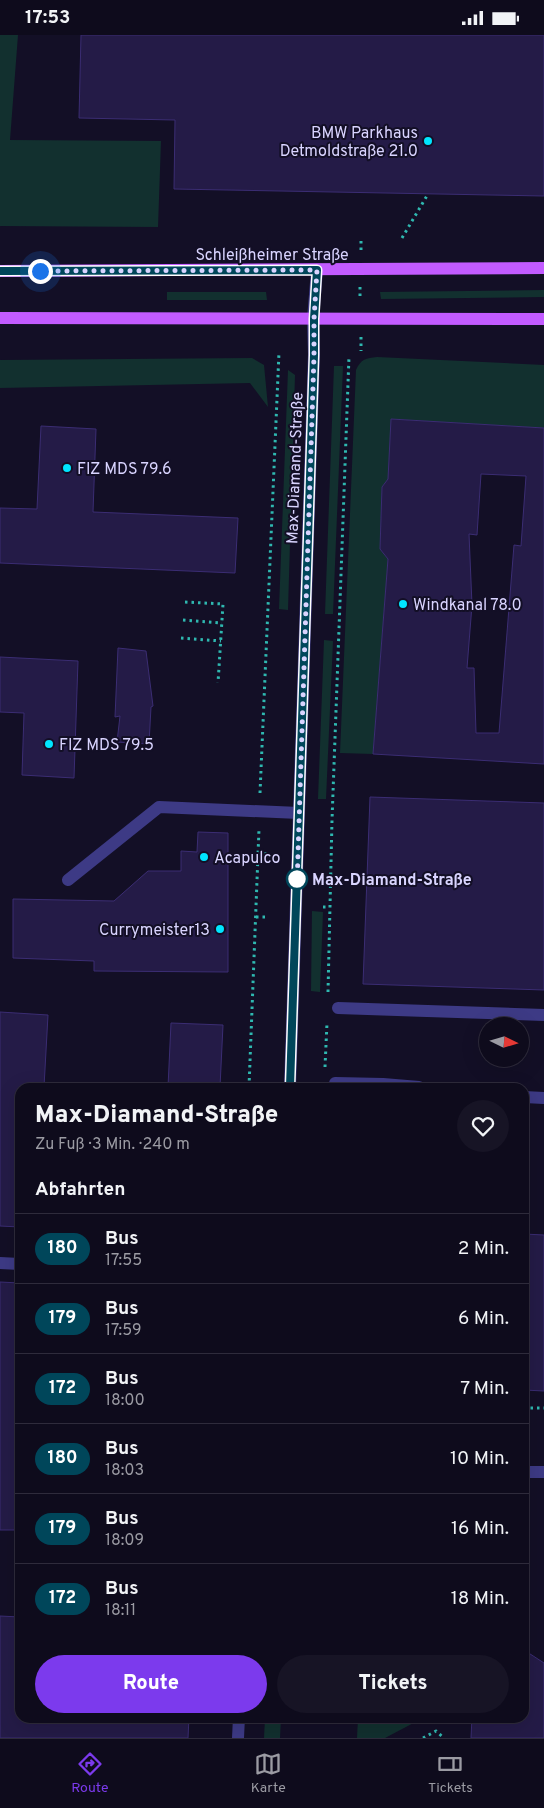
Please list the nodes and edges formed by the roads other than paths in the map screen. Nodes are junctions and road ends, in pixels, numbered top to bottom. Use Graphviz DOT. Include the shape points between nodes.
graph roads {
  1 [pos="544,268"];
  2 [pos="317,270"];
  3 [pos="0,271"];
  4 [pos="0,318"];
  5 [pos="314,319"];
  6 [pos="544,319"];
  7 [pos="299,813"];
  8 [pos="68,880"];
  9 [pos="338,1008"];
  10 [pos="544,1015"];
  11 [pos="290,1083"];
  12 [pos="529,1097"];
  13 [pos="544,1098"];
  14 [pos="0,1263"];
  15 [pos="15,1264"];
  16 [pos="529,1472"];
  17 [pos="544,1473"];
  18 [pos="239,1723"];
  19 [pos="238,1738"];
  1 -- 2 [label="main road, Schleißheimer Straße"];
  2 -- 3 [label="main road, Schleißheimer Straße"];
  2 -- 5 [label="street, Max-Diamand-Straße"];
  4 -- 5 [label="main road"];
  5 -- 6 [label="main road"];
  5 -- 7 [label="street, Max-Diamand-Straße"];
  7 -- 8 [label="street" via="158,807"];
  7 -- 11 [label="street, Max-Diamand-Straße"];
  9 -- 10 [label="street"];
  12 -- 13 [label="street"];
  14 -- 15 [label="street"];
  16 -- 17 [label="street"];
  18 -- 19 [label="street"];
}
